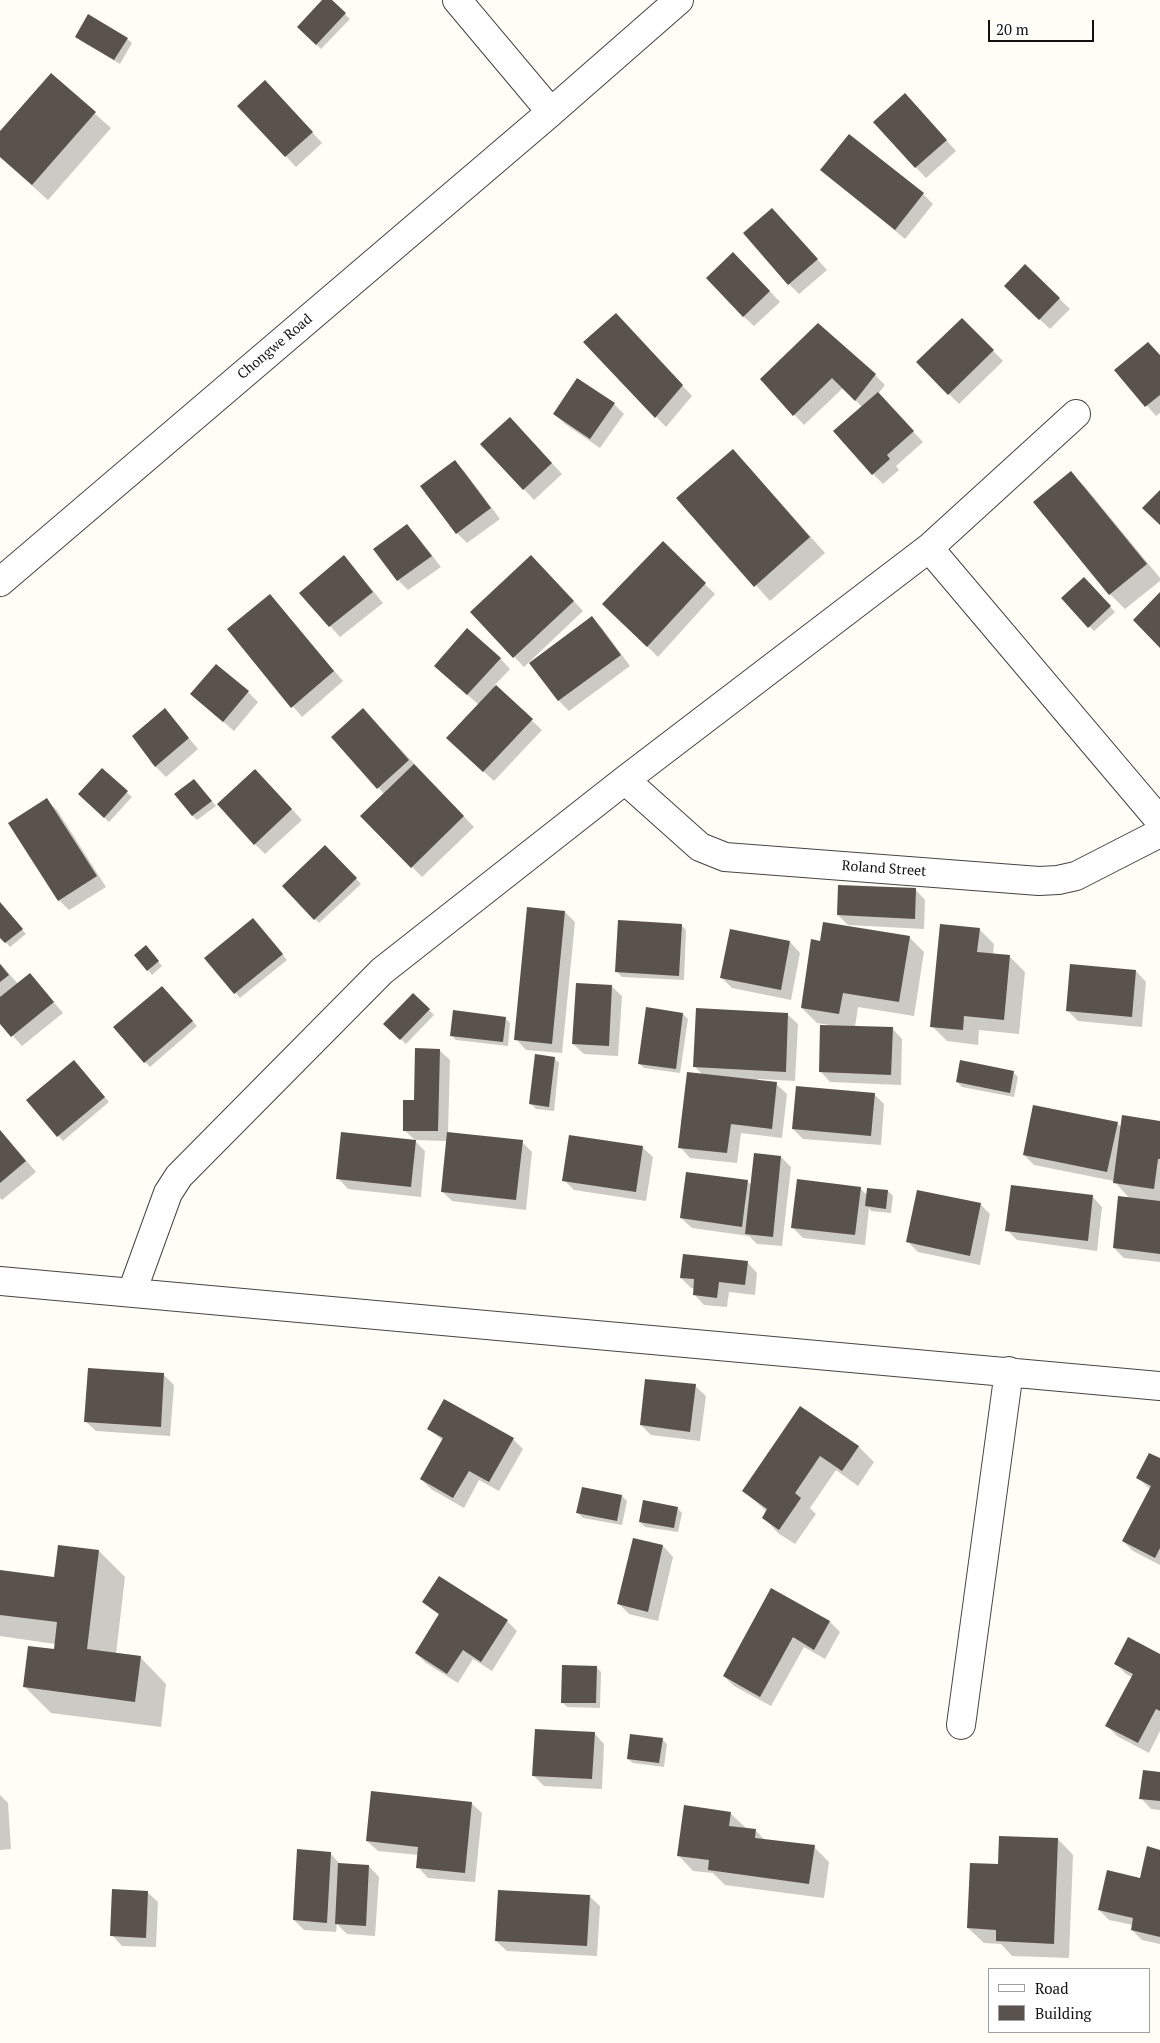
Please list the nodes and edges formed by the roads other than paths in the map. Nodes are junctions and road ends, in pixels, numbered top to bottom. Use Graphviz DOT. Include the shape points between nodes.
graph roads {
  1 [pos="457,0"];
  2 [pos="679,0"];
  3 [pos="551,112"];
  4 [pos="1076,414"];
  5 [pos="929,548"];
  6 [pos="0,582"];
  7 [pos="625,780"];
  8 [pos="1160,820"];
  9 [pos="1160,832"];
  10 [pos="0,1281"];
  11 [pos="132,1292"];
  12 [pos="1009,1371"];
  13 [pos="1160,1386"];
  14 [pos="961,1725"];
  1 -- 3 [label="street"];
  2 -- 3 [label="street, Chongwe Road"];
  3 -- 6 [label="street, Chongwe Road"];
  4 -- 5 [label="street"];
  5 -- 7 [label="street"];
  5 -- 8 [label="street"];
  7 -- 9 [label="street, Roland Street" via="700,847 725,857 1058,880 1076,876"];
  7 -- 11 [label="street" via="382,971 179,1176 168,1193"];
  10 -- 11 [label="street"];
  11 -- 12 [label="street"];
  12 -- 13 [label="street"];
  12 -- 14 [label="street"];
}
